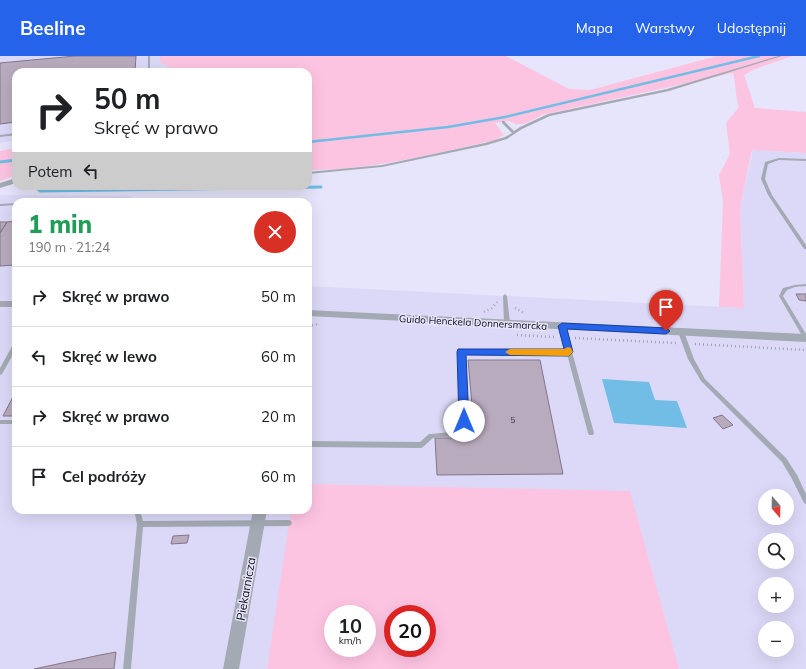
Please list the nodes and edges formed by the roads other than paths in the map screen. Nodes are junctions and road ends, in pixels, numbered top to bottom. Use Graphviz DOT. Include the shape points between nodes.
graph roads {
  1 [pos="149,56"];
  2 [pos="781,56"];
  3 [pos="149,68"];
  4 [pos="503,122"];
  5 [pos="514,133"];
  6 [pos="12,134"];
  7 [pos="0,136"];
  8 [pos="806,160"];
  9 [pos="312,172"];
  10 [pos="12,182"];
  11 [pos="0,186"];
  12 [pos="12,204"];
  13 [pos="0,205"];
  14 [pos="806,248"];
  15 [pos="806,285"];
  16 [pos="505,296"];
  17 [pos="0,304"];
  18 [pos="12,304"];
  19 [pos="312,313"];
  20 [pos="507,323"];
  21 [pos="562,326"];
  22 [pos="681,332"];
  23 [pos="806,338"];
  24 [pos="12,352"];
  25 [pos="569,352"];
  26 [pos="0,374"];
  27 [pos="0,422"];
  28 [pos="12,422"];
  29 [pos="591,433"];
  30 [pos="312,444"];
  31 [pos="806,501"];
  32 [pos="138,514"];
  33 [pos="259,517"];
  34 [pos="289,523"];
  35 [pos="140,524"];
  36 [pos="127,669"];
  37 [pos="231,669"];
  1 -- 3 [label="lane"];
  2 -- 5 [label="lane" via="668,90 549,115"];
  4 -- 5 [label="lane"];
  5 -- 9 [label="lane" via="498,141 400,163"];
  6 -- 7 [label="lane"];
  8 -- 14 [label="lane" via="779,159 766,163 763,179 770,195"];
  10 -- 11 [label="street"];
  12 -- 13 [label="lane"];
  15 -- 23 [label="lane" via="785,289 781,296"];
  16 -- 20 [label="lane"];
  17 -- 18 [label="street"];
  19 -- 20 [label="street, Guido Henckela Donnersmarcka"];
  20 -- 21 [label="street, Guido Henckela Donnersmarcka"];
  21 -- 22 [label="street, Guido Henckela Donnersmarcka"];
  21 -- 25 [label="lane"];
  22 -- 23 [label="street, Guido Henckela Donnersmarcka"];
  22 -- 31 [label="lane" via="703,380 784,460"];
  24 -- 26 [label="lane"];
  25 -- 29 [label="lane"];
  25 -- 30 [label="lane" via="462,352 464,433 431,436 421,444"];
  27 -- 28 [label="lane"];
  32 -- 35 [label="lane"];
  33 -- 34 [label="lane"];
  33 -- 35 [label="lane"];
  33 -- 37 [label="street, Piekarnicza"];
  35 -- 36 [label="lane"];
}
